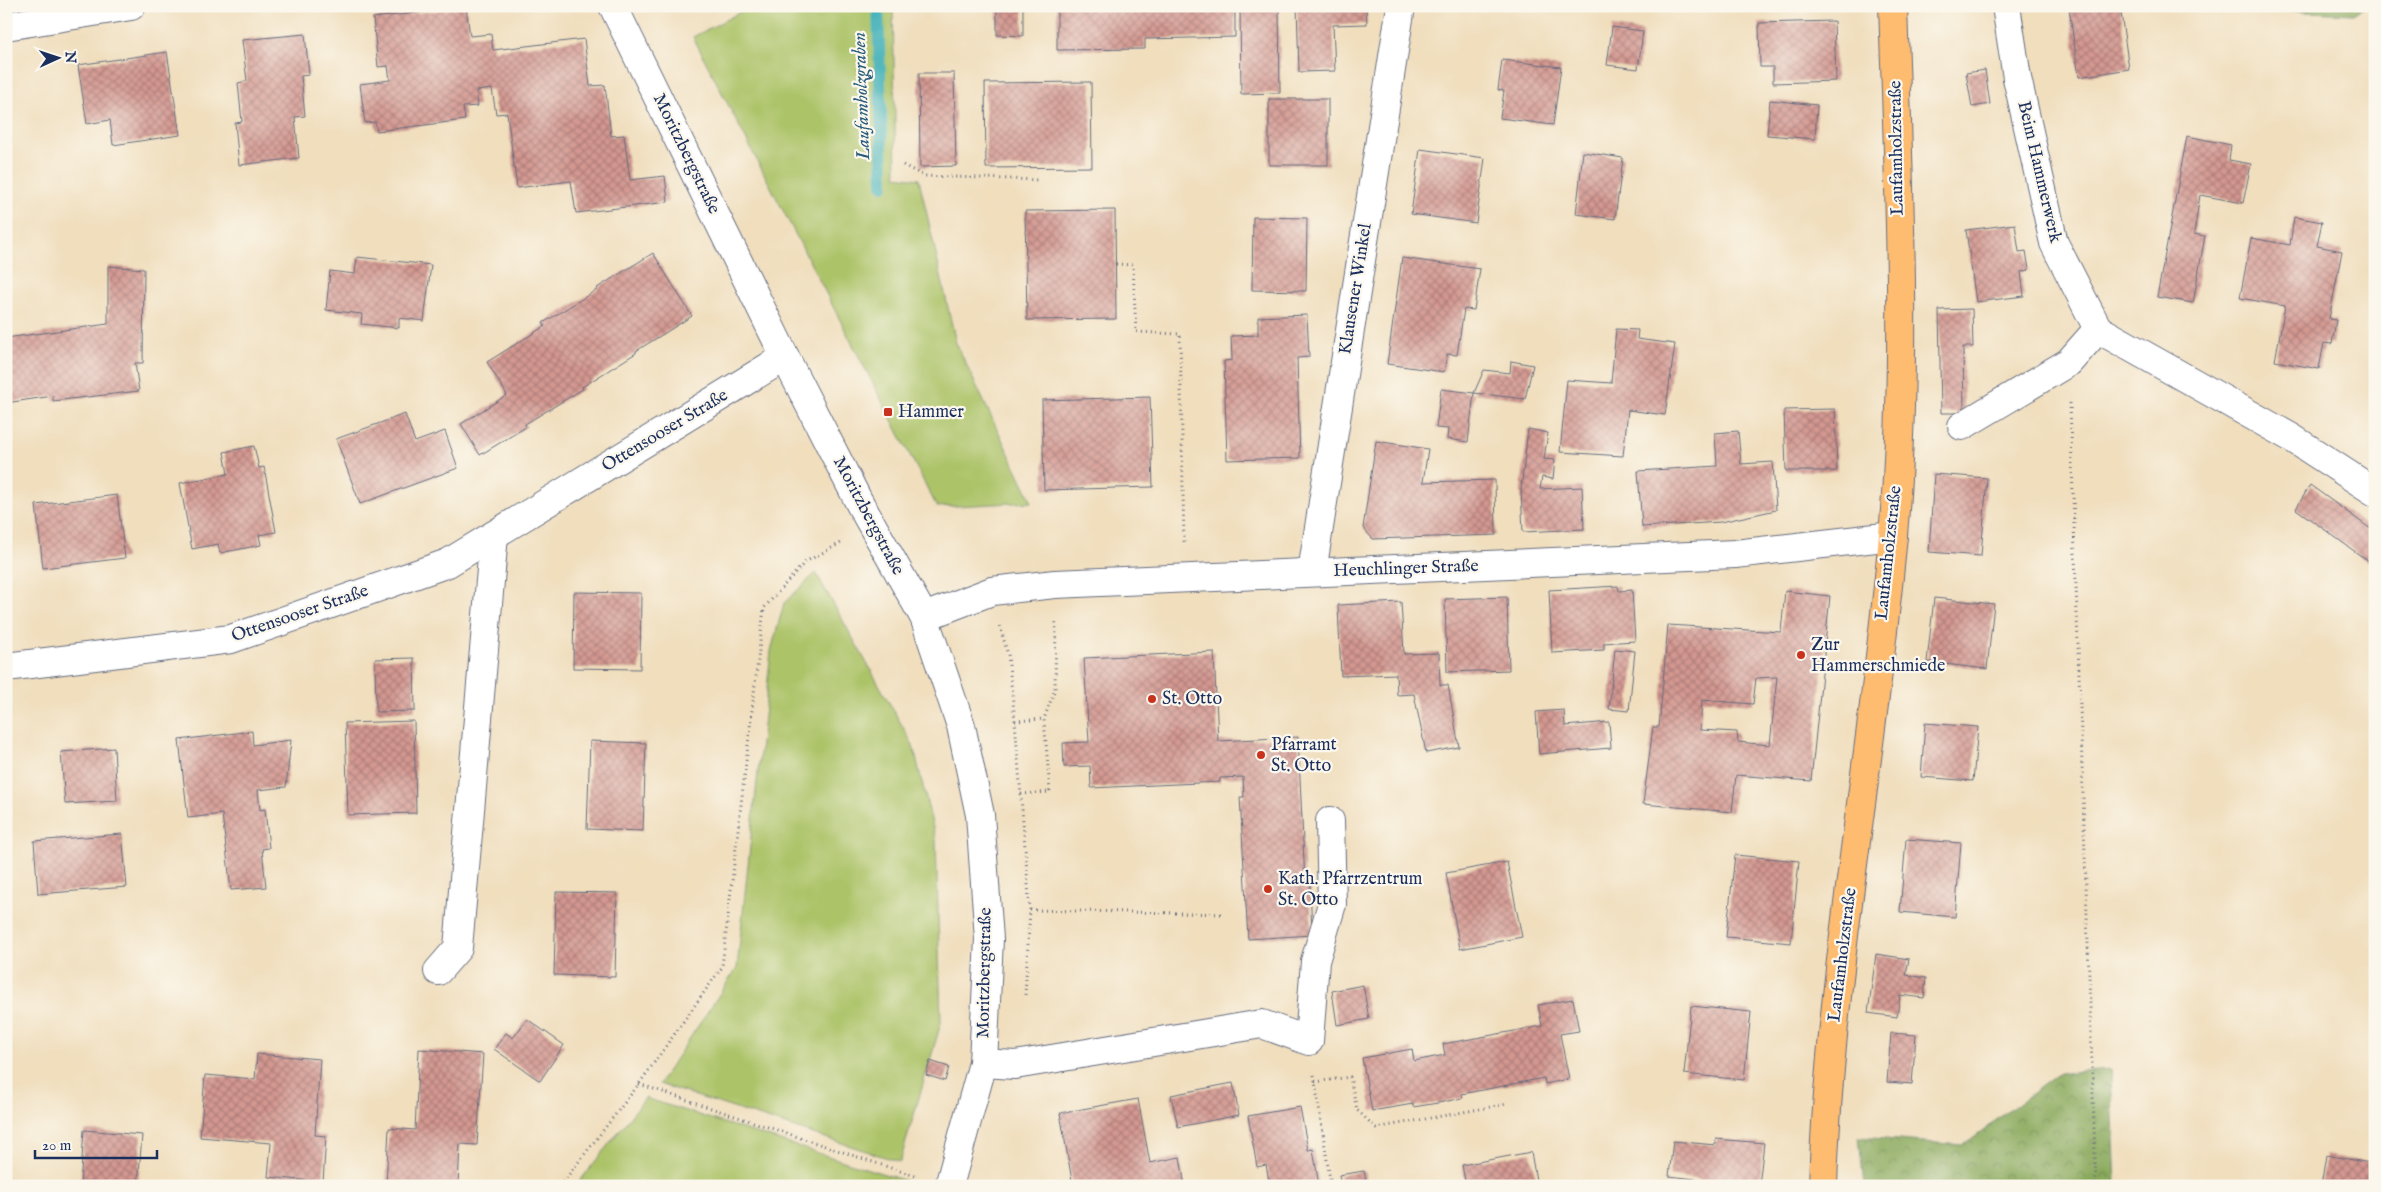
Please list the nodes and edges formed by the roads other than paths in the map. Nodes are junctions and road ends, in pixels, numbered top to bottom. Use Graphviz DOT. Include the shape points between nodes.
graph roads {
  1 [pos="131,6"];
  2 [pos="613,6"];
  3 [pos="1400,6"];
  4 [pos="1894,6"];
  5 [pos="2006,6"];
  6 [pos="6,26"];
  7 [pos="2098,329"];
  8 [pos="785,357"];
  9 [pos="1962,426"];
  10 [pos="2375,492"];
  11 [pos="494,535"];
  12 [pos="1893,536"];
  13 [pos="1312,572"];
  14 [pos="924,618"];
  15 [pos="6,667"];
  16 [pos="1330,821"];
  17 [pos="438,971"];
  18 [pos="983,1063"];
  19 [pos="949,1186"];
  20 [pos="1823,1186"];
  1 -- 6 [label="street"];
  2 -- 8 [label="street, Moritzbergstraße"];
  3 -- 13 [label="street, Klausener Winkel"];
  4 -- 12 [label="main road, Laufamholzstraße" via="1900,359"];
  5 -- 7 [label="street, Beim Hammerwerk" via="2017,78 2054,243"];
  7 -- 9 [label="street" via="2069,362"];
  7 -- 10 [label="street" via="2292,438"];
  8 -- 11 [label="street, Ottensooser Straße"];
  8 -- 14 [label="street, Moritzbergstraße" via="872,526"];
  11 -- 15 [label="street, Ottensooser Straße" via="448,563 232,639"];
  11 -- 17 [label="street" via="458,948"];
  12 -- 13 [label="street, Heuchlinger Straße" via="1735,554"];
  12 -- 20 [label="main road, Laufamholzstraße" via="1829,1077"];
  13 -- 14 [label="street, Heuchlinger Straße" via="1055,584 992,591"];
  14 -- 18 [label="street, Moritzbergstraße" via="961,726 980,815 989,939"];
  16 -- 18 [label="street, Moritzbergstraße" via="1332,904 1315,961 1309,1041 1262,1024 1015,1065"];
  18 -- 19 [label="street, Moritzbergstraße"];
}
